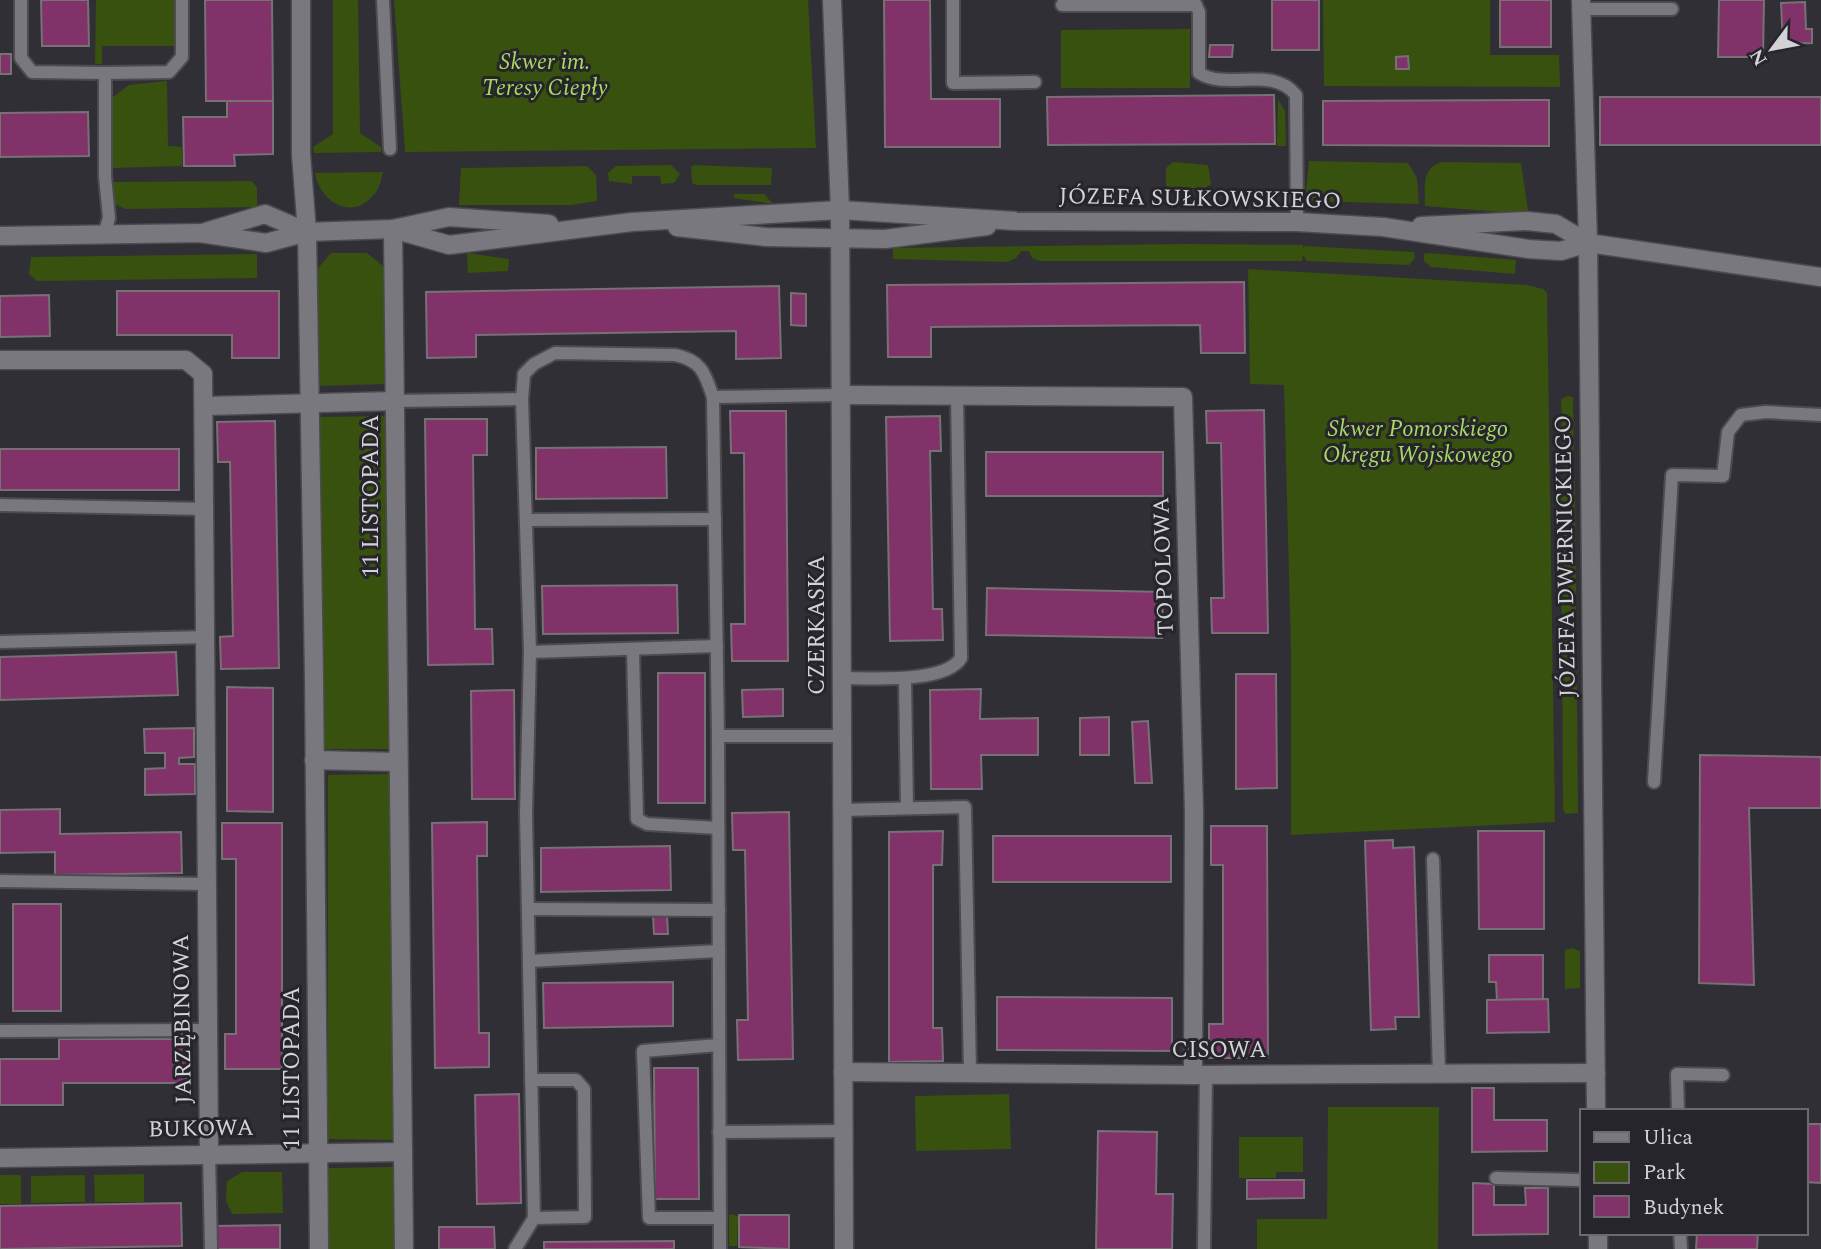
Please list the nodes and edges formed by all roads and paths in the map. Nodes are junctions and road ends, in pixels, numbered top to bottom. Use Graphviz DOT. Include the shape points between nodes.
graph roads {
  1 [pos="20,0"];
  2 [pos="182,0"];
  3 [pos="301,0"];
  4 [pos="383,0"];
  5 [pos="832,0"];
  6 [pos="953,0"];
  7 [pos="1062,5"];
  8 [pos="1581,5"];
  9 [pos="1672,9"];
  10 [pos="105,74"];
  11 [pos="1035,82"];
  12 [pos="390,149"];
  13 [pos="840,210"];
  14 [pos="632,222"];
  15 [pos="1016,222"];
  16 [pos="1297,222"];
  17 [pos="590,227"];
  18 [pos="1383,227"];
  19 [pos="393,229"];
  20 [pos="307,232"];
  21 [pos="201,233"];
  22 [pos="104,235"];
  23 [pos="0,236"];
  24 [pos="840,239"];
  25 [pos="1588,243"];
  26 [pos="1821,277"];
  27 [pos="0,360"];
  28 [pos="957,394"];
  29 [pos="841,395"];
  30 [pos="713,397"];
  31 [pos="522,399"];
  32 [pos="395,401"];
  33 [pos="309,404"];
  34 [pos="205,406"];
  35 [pos="1821,415"];
  36 [pos="0,505"];
  37 [pos="206,509"];
  38 [pos="715,519"];
  39 [pos="527,520"];
  40 [pos="207,637"];
  41 [pos="0,642"];
  42 [pos="717,646"];
  43 [pos="633,650"];
  44 [pos="530,652"];
  45 [pos="842,678"];
  46 [pos="905,678"];
  47 [pos="718,736"];
  48 [pos="842,736"];
  49 [pos="314,761"];
  50 [pos="398,762"];
  51 [pos="1654,782"];
  52 [pos="908,808"];
  53 [pos="842,810"];
  54 [pos="718,828"];
  55 [pos="1433,859"];
  56 [pos="0,881"];
  57 [pos="207,884"];
  58 [pos="529,909"];
  59 [pos="719,909"];
  60 [pos="719,951"];
  61 [pos="530,961"];
  62 [pos="206,1030"];
  63 [pos="0,1031"];
  64 [pos="719,1045"];
  65 [pos="843,1072"];
  66 [pos="970,1072"];
  67 [pos="1596,1073"];
  68 [pos="1439,1074"];
  69 [pos="1200,1075"];
  70 [pos="1723,1075"];
  71 [pos="531,1080"];
  72 [pos="1596,1109"];
  73 [pos="1678,1109"];
  74 [pos="843,1131"];
  75 [pos="719,1132"];
  76 [pos="403,1152"];
  77 [pos="209,1153"];
  78 [pos="317,1153"];
  79 [pos="0,1158"];
  80 [pos="1496,1178"];
  81 [pos="1580,1180"];
  82 [pos="534,1217"];
  83 [pos="720,1218"];
  84 [pos="212,1249"];
  85 [pos="319,1249"];
  86 [pos="404,1249"];
  87 [pos="515,1249"];
  88 [pos="720,1249"];
  89 [pos="844,1249"];
  90 [pos="1204,1249"];
  1 -- 10 [label="lane" via="21,58 32,72"];
  2 -- 10 [label="lane" via="182,57 169,72"];
  3 -- 20 [label="street, 11 LISTOPADA" via="301,154"];
  4 -- 12 [label="lane"];
  5 -- 13 [label="street, CZERKASKA"];
  6 -- 11 [label="lane" via="953,83"];
  7 -- 16 [label="lane" via="1196,5 1199,73 1210,80 1272,80 1288,86 1296,95"];
  8 -- 9 [label="lane"];
  8 -- 25 [label="street, JÓZEFA DWERNICKIEGO"];
  10 -- 22 [label="lane" via="109,218"];
  13 -- 14 [label="street, JÓZEFA SUŁKOWSKIEGO"];
  13 -- 15 [label="street, JÓZEFA SUŁKOWSKIEGO"];
  13 -- 24 [label="street, CZERKASKA"];
  14 -- 17 [label="street, JÓZEFA SUŁKOWSKIEGO"];
  14 -- 24 [label="street, JÓZEFA SUŁKOWSKIEGO" via="766,237"];
  15 -- 16 [label="street, JÓZEFA SUŁKOWSKIEGO"];
  15 -- 24 [label="street, JÓZEFA SUŁKOWSKIEGO" via="905,238"];
  16 -- 18 [label="street, JÓZEFA SUŁKOWSKIEGO"];
  17 -- 19 [label="street, JÓZEFA SUŁKOWSKIEGO" via="449,217"];
  17 -- 19 [label="street, JÓZEFA SUŁKOWSKIEGO" via="449,245"];
  18 -- 25 [label="street, JÓZEFA SUŁKOWSKIEGO" via="1528,249 1561,251"];
  18 -- 25 [label="street, JÓZEFA SUŁKOWSKIEGO" via="1527,220 1556,224"];
  19 -- 20 [label="street, JÓZEFA SUŁKOWSKIEGO"];
  19 -- 32 [label="street, 11 LISTOPADA"];
  20 -- 21 [label="street, JÓZEFA SUŁKOWSKIEGO" via="266,243"];
  20 -- 21 [label="street, JÓZEFA SUŁKOWSKIEGO" via="265,214"];
  20 -- 33 [label="street, 11 LISTOPADA"];
  21 -- 22 [label="street, JÓZEFA SUŁKOWSKIEGO"];
  22 -- 23 [label="street, JÓZEFA SUŁKOWSKIEGO"];
  24 -- 29 [label="street, CZERKASKA"];
  25 -- 26 [label="street, JÓZEFA SUŁKOWSKIEGO"];
  25 -- 67 [label="street, JÓZEFA DWERNICKIEGO"];
  27 -- 34 [label="street, JARZĘBINOWA" via="186,360 203,374"];
  28 -- 29 [label="street, TOPOLOWA"];
  28 -- 46 [label="lane" via="961,658 948,669"];
  28 -- 69 [label="street, TOPOLOWA" via="1183,397"];
  29 -- 30 [label="lane"];
  29 -- 45 [label="street, CZERKASKA"];
  30 -- 31 [label="lane" via="703,367 688,358 555,353 524,374"];
  30 -- 38 [label="lane"];
  31 -- 32 [label="lane"];
  31 -- 39 [label="lane"];
  32 -- 33 [label="street"];
  32 -- 50 [label="street, 11 LISTOPADA"];
  33 -- 34 [label="street"];
  33 -- 49 [label="street, 11 LISTOPADA"];
  34 -- 37 [label="street, JARZĘBINOWA"];
  35 -- 51 [label="lane" via="1741,415 1728,432 1723,476 1672,475"];
  36 -- 37 [label="lane"];
  37 -- 40 [label="street, JARZĘBINOWA"];
  38 -- 39 [label="lane"];
  38 -- 42 [label="lane"];
  39 -- 44 [label="lane"];
  40 -- 41 [label="lane"];
  40 -- 57 [label="street, JARZĘBINOWA"];
  42 -- 43 [label="lane"];
  42 -- 47 [label="lane"];
  43 -- 44 [label="lane"];
  43 -- 54 [label="lane" via="637,819 647,824"];
  44 -- 58 [label="lane"];
  45 -- 46 [label="lane"];
  45 -- 48 [label="street, CZERKASKA"];
  46 -- 52 [label="lane"];
  47 -- 48 [label="lane"];
  47 -- 54 [label="lane"];
  48 -- 53 [label="street, CZERKASKA"];
  49 -- 50 [label="street"];
  49 -- 78 [label="street, 11 LISTOPADA"];
  50 -- 76 [label="street, 11 LISTOPADA"];
  52 -- 53 [label="lane"];
  52 -- 66 [label="lane" via="965,807"];
  53 -- 65 [label="street, CZERKASKA"];
  54 -- 59 [label="lane"];
  55 -- 68 [label="lane"];
  56 -- 57 [label="lane"];
  57 -- 62 [label="street, JARZĘBINOWA"];
  58 -- 59 [label="lane"];
  58 -- 61 [label="lane"];
  59 -- 60 [label="lane"];
  60 -- 61 [label="lane"];
  60 -- 64 [label="lane"];
  61 -- 71 [label="lane"];
  62 -- 63 [label="lane"];
  62 -- 77 [label="street, JARZĘBINOWA"];
  64 -- 75 [label="lane"];
  64 -- 83 [label="lane" via="643,1051 649,1218"];
  65 -- 66 [label="street, CISOWA"];
  65 -- 74 [label="street, CZERKASKA"];
  66 -- 69 [label="street, CISOWA"];
  67 -- 68 [label="street, CISOWA"];
  67 -- 72 [label="street, JÓZEFA DWERNICKIEGO"];
  68 -- 69 [label="street, CISOWA"];
  69 -- 90 [label="lane"];
  70 -- 73 [label="lane" via="1677,1074"];
  71 -- 82 [label="lane"];
  71 -- 82 [label="lane" via="576,1080 584,1089 585,1217"];
  74 -- 75 [label="lane"];
  74 -- 89 [label="street, CZERKASKA"];
  75 -- 83 [label="lane"];
  76 -- 78 [label="street, BUKOWA"];
  76 -- 86 [label="street, 11 LISTOPADA"];
  77 -- 78 [label="street, BUKOWA"];
  77 -- 79 [label="street, BUKOWA"];
  77 -- 84 [label="lane"];
  78 -- 85 [label="street, 11 LISTOPADA"];
  80 -- 81 [label="lane"];
  82 -- 87 [label="lane"];
  83 -- 88 [label="lane"];
}
